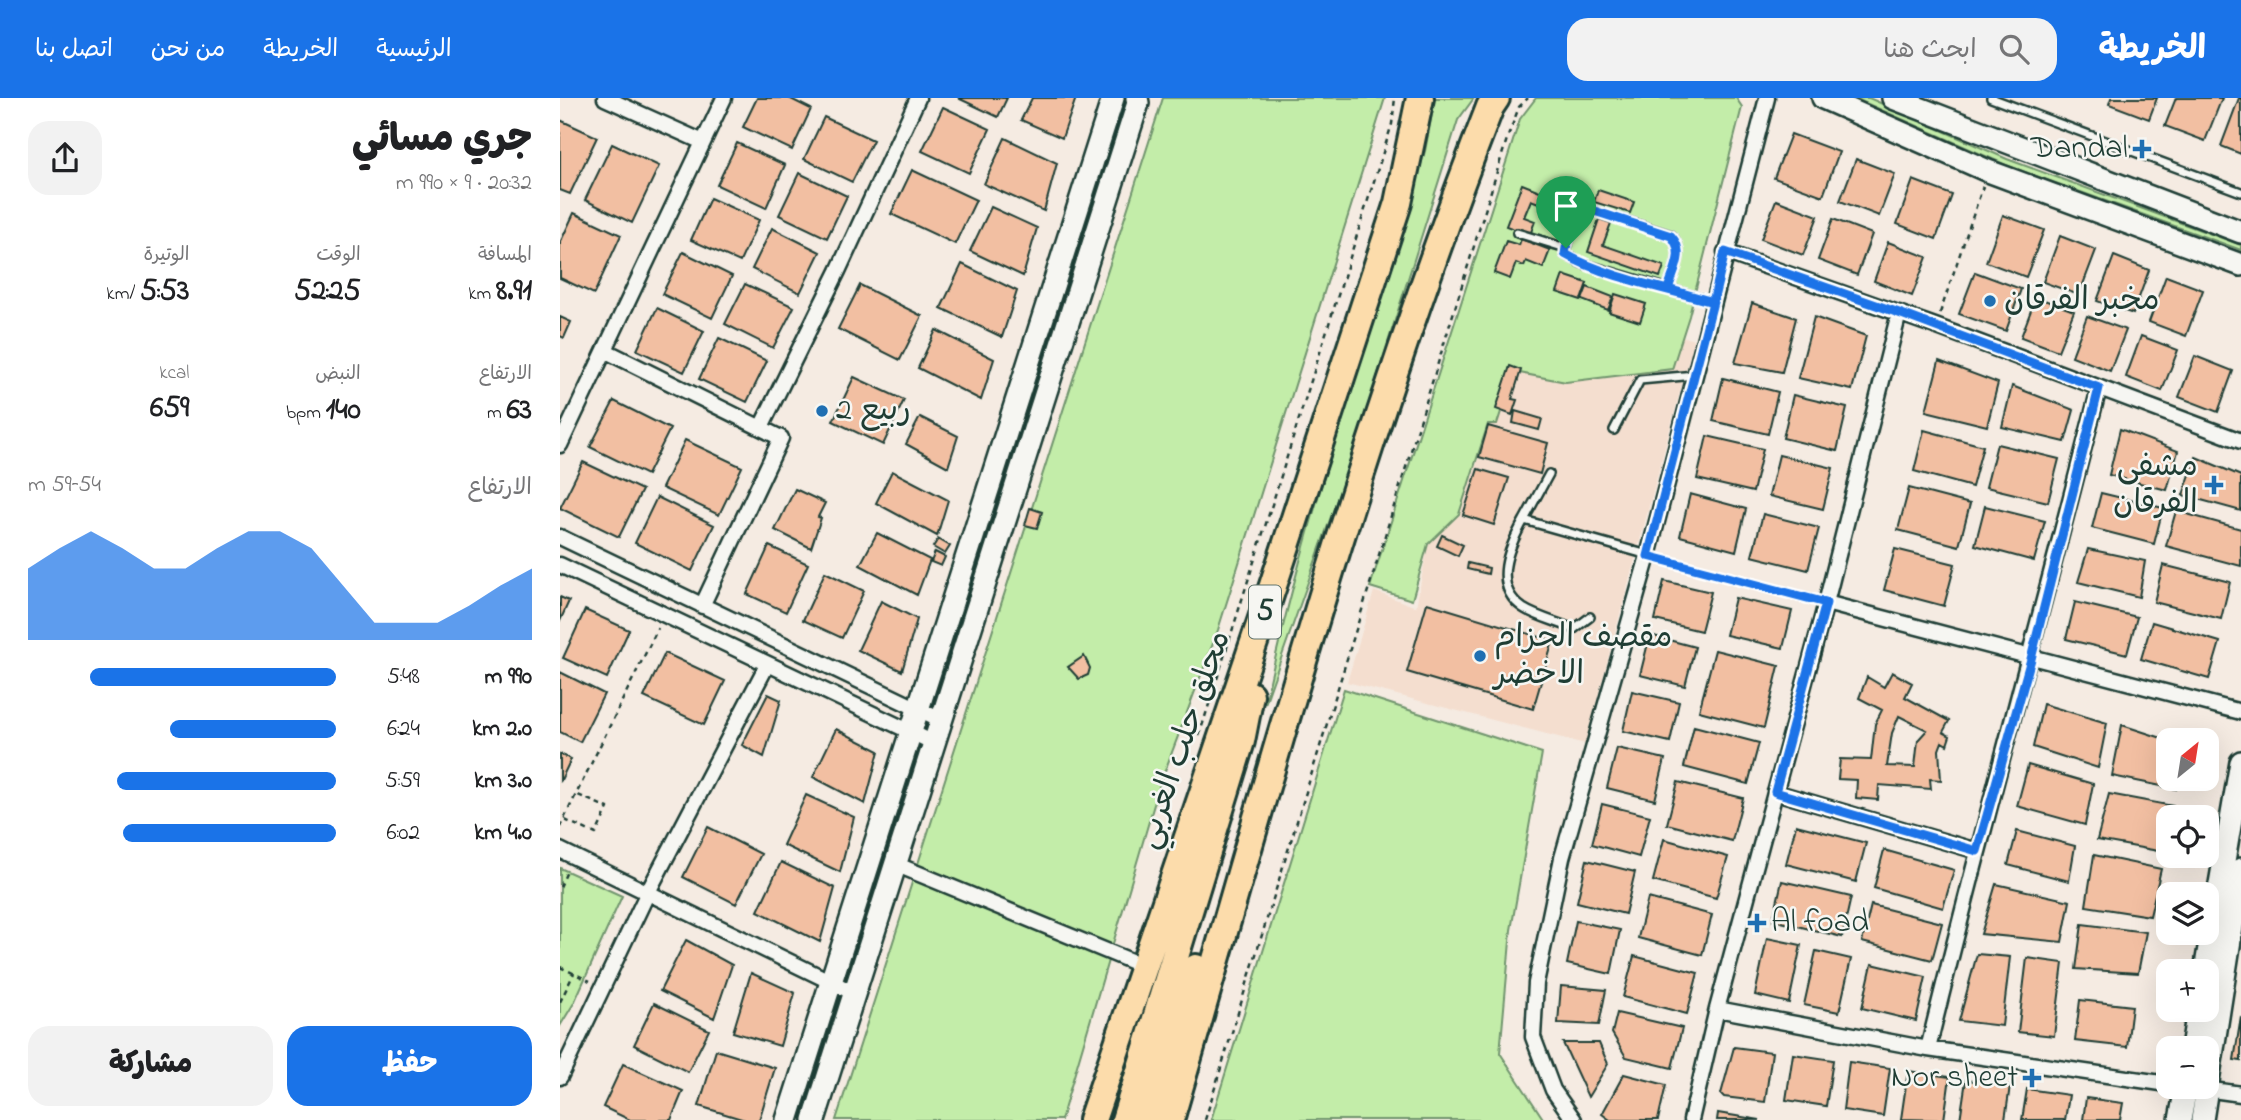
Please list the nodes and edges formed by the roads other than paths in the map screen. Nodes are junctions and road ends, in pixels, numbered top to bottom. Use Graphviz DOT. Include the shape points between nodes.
graph roads {
  1 [pos="606,98"];
  2 [pos="724,98"];
  3 [pos="918,98"];
  4 [pos="1113,98"];
  5 [pos="1137,98"];
  6 [pos="1420,98"];
  7 [pos="1496,98"];
  8 [pos="1767,98"];
  9 [pos="1823,98"];
  10 [pos="1893,98"];
  11 [pos="1991,98"];
  12 [pos="703,142"];
  13 [pos="2241,192"];
  14 [pos="1517,233"];
  15 [pos="2241,233"];
  16 [pos="1566,248"];
  17 [pos="1725,252"];
  18 [pos="2241,265"];
  19 [pos="1668,289"];
  20 [pos="1713,302"];
  21 [pos="1899,313"];
  22 [pos="606,351"];
  23 [pos="1695,374"];
  24 [pos="2099,388"];
  25 [pos="761,427"];
  26 [pos="1614,430"];
  27 [pos="2241,441"];
  28 [pos="560,445"];
  29 [pos="1549,474"];
  30 [pos="1524,520"];
  31 [pos="560,537"];
  32 [pos="1648,556"];
  33 [pos="560,565"];
  34 [pos="1826,603"];
  35 [pos="702,606"];
  36 [pos="1265,610"];
  37 [pos="1590,617"];
  38 [pos="1312,627"];
  39 [pos="2031,659"];
  40 [pos="767,665"];
  41 [pos="917,710"];
  42 [pos="2241,712"];
  43 [pos="941,720"];
  44 [pos="910,734"];
  45 [pos="934,743"];
  46 [pos="2241,762"];
  47 [pos="1775,792"];
  48 [pos="560,850"];
  49 [pos="1977,851"];
  50 [pos="895,864"];
  51 [pos="2241,869"];
  52 [pos="648,892"];
  53 [pos="2207,959"];
  54 [pos="1143,966"];
  55 [pos="831,982"];
  56 [pos="854,993"];
  57 [pos="1717,1009"];
  58 [pos="2205,1036"];
  59 [pos="1928,1049"];
  60 [pos="560,1077"];
  61 [pos="2156,1082"];
  62 [pos="2219,1091"];
  63 [pos="2241,1094"];
  64 [pos="2189,1099"];
  65 [pos="2197,1099"];
  66 [pos="787,1120"];
  67 [pos="814,1120"];
  68 [pos="1093,1120"];
  69 [pos="1125,1120"];
  70 [pos="1147,1120"];
  71 [pos="1170,1120"];
  72 [pos="1574,1120"];
  73 [pos="1691,1120"];
  74 [pos="2179,1120"];
  75 [pos="2202,1120"];
  1 -- 12 [label="street"];
  2 -- 12 [label="street"];
  3 -- 25 [label="street"];
  4 -- 41 [label="street"];
  5 -- 43 [label="street"];
  6 -- 36 [label="highway, محلق حلب الغربي / 5" via="1398,203"];
  7 -- 38 [label="highway, 5" via="1445,222"];
  8 -- 17 [label="street"];
  9 -- 18 [label="street" via="1988,172"];
  10 -- 15 [label="street"];
  11 -- 13 [label="lane"];
  12 -- 22 [label="street"];
  14 -- 16 [label="lane"];
  16 -- 19 [label="lane" via="1565,254 1581,263"];
  16 -- 19 [label="lane" via="1579,206 1671,236 1680,253"];
  17 -- 20 [label="street"];
  17 -- 21 [label="street"];
  19 -- 20 [label="lane"];
  20 -- 23 [label="street"];
  21 -- 24 [label="street"];
  21 -- 34 [label="street"];
  22 -- 25 [label="street"];
  22 -- 28 [label="street"];
  23 -- 26 [label="lane" via="1640,380"];
  23 -- 32 [label="street"];
  24 -- 27 [label="street"];
  24 -- 39 [label="street"];
  25 -- 35 [label="street" via="781,438"];
  29 -- 30 [label="lane"];
  30 -- 32 [label="lane"];
  30 -- 37 [label="lane" via="1503,572 1512,599 1574,629"];
  31 -- 35 [label="street"];
  32 -- 72 [label="street" via="1562,858 1536,983 1532,1037 1553,1090"];
  33 -- 40 [label="street"];
  34 -- 39 [label="street"];
  34 -- 47 [label="street"];
  35 -- 41 [label="street"];
  36 -- 54 [label="highway, محلق حلب الغربي / 5"];
  36 -- 69 [label="highway" via="1241,741"];
  38 -- 70 [label="highway" via="1265,751"];
  38 -- 71 [label="highway, 5"];
  39 -- 42 [label="street"];
  39 -- 49 [label="street"];
  40 -- 44 [label="street"];
  40 -- 52 [label="street"];
  41 -- 43 [label="street"];
  41 -- 44 [label="street"];
  43 -- 45 [label="street"];
  44 -- 45 [label="street"];
  44 -- 55 [label="street"];
  45 -- 50 [label="street"];
  46 -- 53 [label="street"];
  47 -- 49 [label="street"];
  47 -- 57 [label="street"];
  48 -- 52 [label="street"];
  49 -- 59 [label="street"];
  50 -- 54 [label="street"];
  50 -- 56 [label="street"];
  51 -- 58 [label="street"];
  52 -- 55 [label="street"];
  52 -- 60 [label="street"];
  54 -- 68 [label="highway, محلق حلب الغربي / 5"];
  55 -- 56 [label="street"];
  55 -- 66 [label="street"];
  56 -- 67 [label="street"];
  57 -- 59 [label="street"];
  57 -- 73 [label="street"];
  59 -- 61 [label="street"];
  62 -- 63 [label="street"];
  64 -- 74 [label="street"];
  65 -- 75 [label="street"];
}
